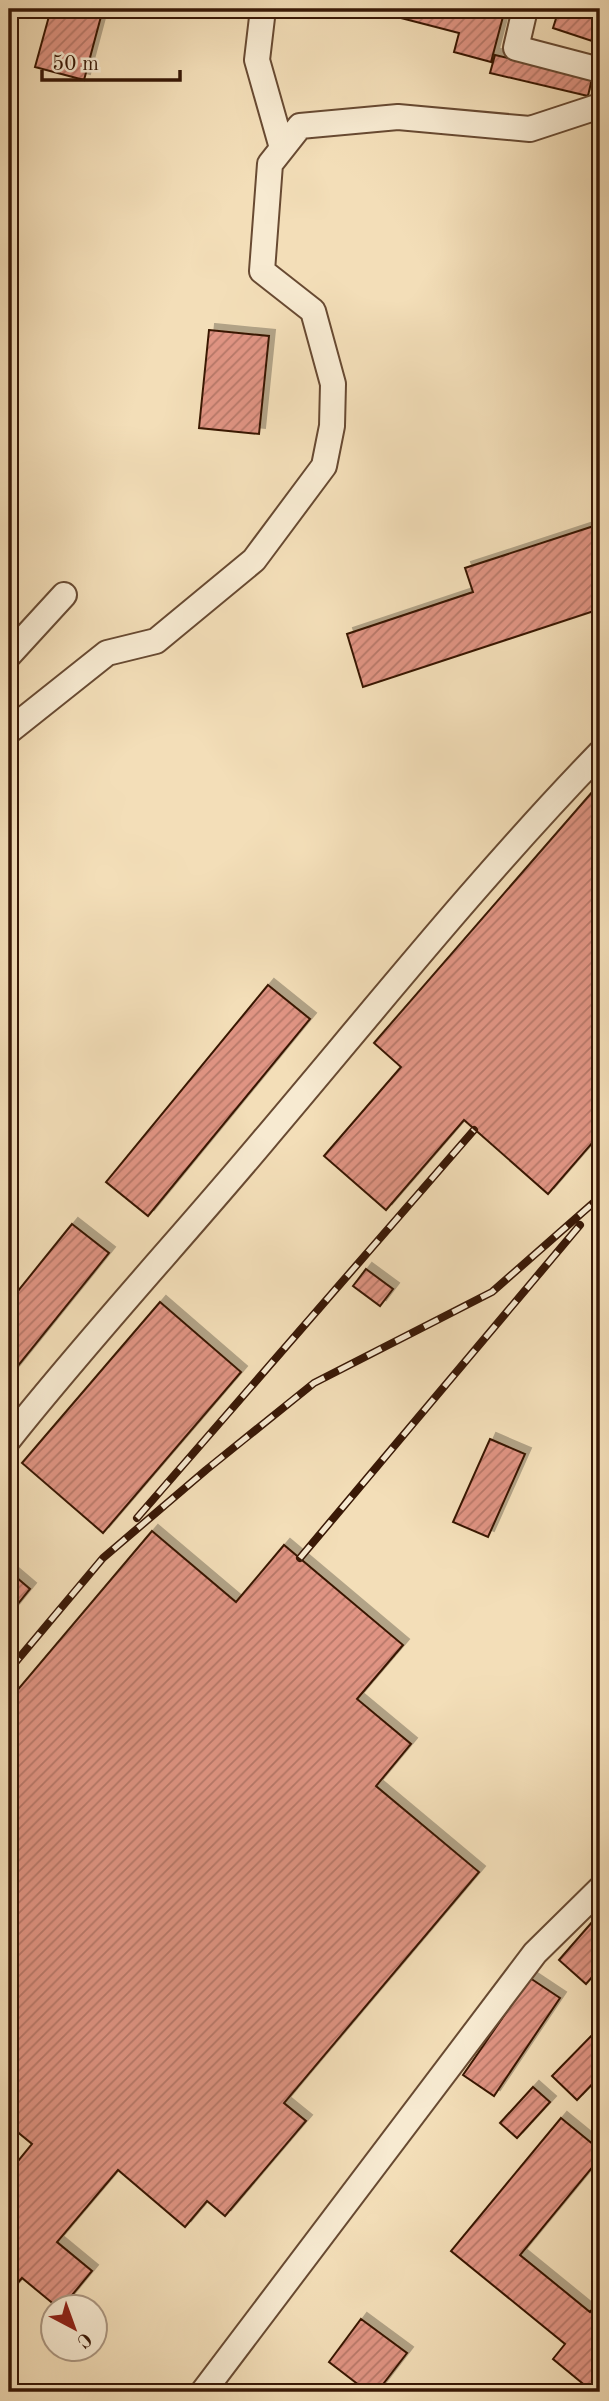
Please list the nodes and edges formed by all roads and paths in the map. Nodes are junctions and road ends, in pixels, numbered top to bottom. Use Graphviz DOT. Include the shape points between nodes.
graph roads {
  1 [pos="263,9"];
  2 [pos="525,9"];
  3 [pos="600,70"];
  4 [pos="600,106"];
  5 [pos="282,148"];
  6 [pos="64,594"];
  7 [pos="9,655"];
  8 [pos="9,731"];
  9 [pos="600,753"];
  10 [pos="9,1439"];
  11 [pos="600,1889"];
  12 [pos="203,2392"];
  1 -- 5 [label="street" via="257,60"];
  2 -- 3 [label="street" via="516,48"];
  4 -- 5 [label="street" via="530,129 398,117 300,126"];
  5 -- 8 [label="street" via="270,164 262,271 313,311 333,384 332,426 324,466 254,560 156,641 107,653"];
  6 -- 7 [label="street"];
  9 -- 10 [label="street" via="421,953"];
  11 -- 12 [label="street" via="535,1953"];
}
